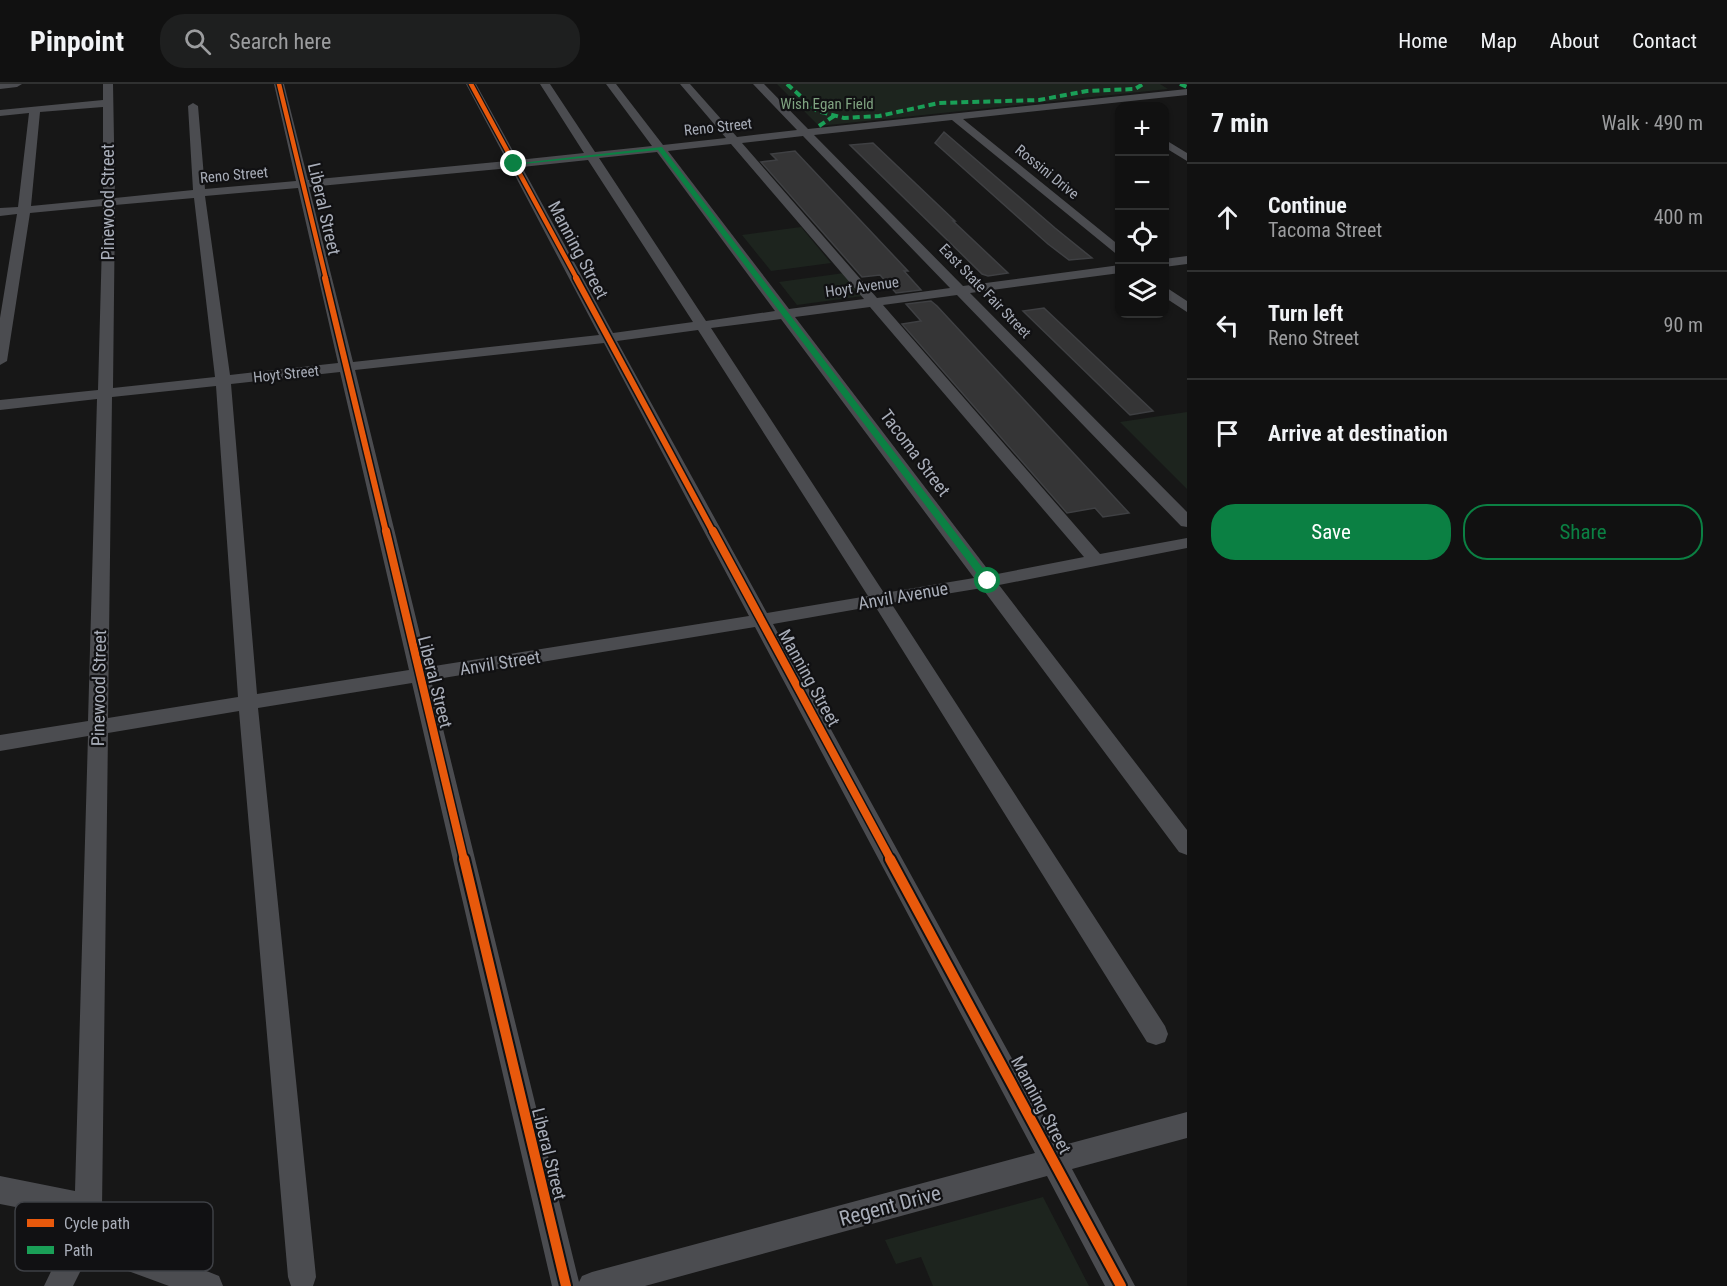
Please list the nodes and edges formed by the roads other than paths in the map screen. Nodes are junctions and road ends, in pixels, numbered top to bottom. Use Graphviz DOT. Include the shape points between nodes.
graph roads {
  1 [pos="17,84"];
  2 [pos="279,84"];
  3 [pos="284,84"];
  4 [pos="471,84"];
  5 [pos="545,84"];
  6 [pos="611,84"];
  7 [pos="685,84"];
  8 [pos="758,84"];
  9 [pos="0,86"];
  10 [pos="1187,92"];
  11 [pos="108,93"];
  12 [pos="1103,101"];
  13 [pos="193,106"];
  14 [pos="1115,109"];
  15 [pos="35,110"];
  16 [pos="0,113"];
  17 [pos="954,117"];
  18 [pos="806,133"];
  19 [pos="734,140"];
  20 [pos="1169,145"];
  21 [pos="660,148"];
  22 [pos="591,155"];
  23 [pos="1187,158"];
  24 [pos="514,164"];
  25 [pos="302,184"];
  26 [pos="199,193"];
  27 [pos="109,202"];
  28 [pos="24,210"];
  29 [pos="0,212"];
  30 [pos="1115,250"];
  31 [pos="1187,260"];
  32 [pos="1169,262"];
  33 [pos="1115,270"];
  34 [pos="962,291"];
  35 [pos="1169,294"];
  36 [pos="872,303"];
  37 [pos="1187,308"];
  38 [pos="785,314"];
  39 [pos="702,325"];
  40 [pos="608,337"];
  41 [pos="0,361"];
  42 [pos="346,367"];
  43 [pos="223,381"];
  44 [pos="105,393"];
  45 [pos="0,405"];
  46 [pos="1187,522"];
  47 [pos="1187,543"];
  48 [pos="1096,561"];
  49 [pos="988,581"];
  50 [pos="880,600"];
  51 [pos="760,620"];
  52 [pos="419,677"];
  53 [pos="248,704"];
  54 [pos="98,728"];
  55 [pos="0,743"];
  56 [pos="1187,846"];
  57 [pos="1156,1034"];
  58 [pos="1187,1125"];
  59 [pos="1054,1162"];
  60 [pos="0,1190"];
  61 [pos="59,1202"];
  62 [pos="88,1202"];
  63 [pos="65,1271"];
  64 [pos="167,1271"];
  65 [pos="302,1277"];
  66 [pos="58,1286"];
  67 [pos="209,1286"];
  68 [pos="566,1286"];
  69 [pos="592,1286"];
  70 [pos="1121,1286"];
  1 -- 9 [label="street"];
  2 -- 3 [label="street"];
  2 -- 25 [label="street, Liberal Street"];
  4 -- 24 [label="street, Manning Street"];
  5 -- 22 [label="street"];
  6 -- 21 [label="street, Tacoma Street"];
  7 -- 19 [label="street"];
  8 -- 18 [label="street, East State Fair Street"];
  10 -- 12 [label="street, Reno Street"];
  11 -- 15 [label="street"];
  11 -- 27 [label="street, Pinewood Street"];
  12 -- 14 [label="street"];
  12 -- 17 [label="street, Reno Street"];
  13 -- 26 [label="street"];
  15 -- 16 [label="street"];
  15 -- 28 [label="street"];
  17 -- 18 [label="street, Reno Street"];
  17 -- 30 [label="street, Rossini Drive"];
  18 -- 19 [label="street, Reno Street"];
  18 -- 34 [label="street, East State Fair Street"];
  19 -- 21 [label="street, Reno Street"];
  19 -- 36 [label="street"];
  20 -- 23 [label="street"];
  21 -- 22 [label="street, Reno Street"];
  21 -- 38 [label="street, Tacoma Street"];
  22 -- 24 [label="street, Reno Street"];
  22 -- 39 [label="street"];
  24 -- 25 [label="street, Reno Street"];
  24 -- 40 [label="street, Manning Street"];
  25 -- 26 [label="street, Reno Street"];
  25 -- 42 [label="street, Liberal Street"];
  26 -- 27 [label="street, Reno Street"];
  26 -- 43 [label="street"];
  27 -- 28 [label="street, Reno Street"];
  27 -- 44 [label="street, Pinewood Street"];
  28 -- 29 [label="street, Reno Street"];
  28 -- 41 [label="street"];
  31 -- 32 [label="street"];
  33 -- 34 [label="street, Hoyt Avenue"];
  34 -- 36 [label="street, Hoyt Avenue"];
  34 -- 46 [label="street, East State Fair Street"];
  35 -- 37 [label="street"];
  36 -- 38 [label="street, Hoyt Avenue"];
  36 -- 48 [label="street"];
  38 -- 39 [label="street, Hoyt Avenue"];
  38 -- 49 [label="street, Tacoma Street"];
  39 -- 40 [label="street, Hoyt Avenue"];
  39 -- 50 [label="street"];
  40 -- 42 [label="street, Hoyt Street"];
  40 -- 51 [label="street, Manning Street"];
  42 -- 43 [label="street, Hoyt Street"];
  42 -- 52 [label="street, Liberal Street"];
  43 -- 44 [label="street, Hoyt Street"];
  43 -- 53 [label="street"];
  44 -- 45 [label="street, Hoyt Street"];
  44 -- 54 [label="street, Pinewood Street"];
  47 -- 48 [label="street, Anvil Avenue"];
  48 -- 49 [label="street, Anvil Avenue"];
  49 -- 50 [label="street, Anvil Avenue"];
  49 -- 56 [label="street, Tacoma Street"];
  50 -- 51 [label="street, Anvil Avenue"];
  50 -- 57 [label="street"];
  51 -- 52 [label="street, Anvil Street"];
  51 -- 59 [label="street, Manning Street"];
  52 -- 53 [label="street, Anvil Street"];
  52 -- 68 [label="street, Liberal Street"];
  53 -- 54 [label="street, Anvil Street"];
  53 -- 65 [label="street"];
  54 -- 55 [label="street"];
  54 -- 62 [label="street, Pinewood Street"];
  58 -- 59 [label="street, Regent Drive"];
  59 -- 69 [label="street, Regent Drive"];
  59 -- 70 [label="street, Manning Street"];
  60 -- 61 [label="street"];
  63 -- 66 [label="street, Pinewood Street"];
  64 -- 67 [label="street"];
}
